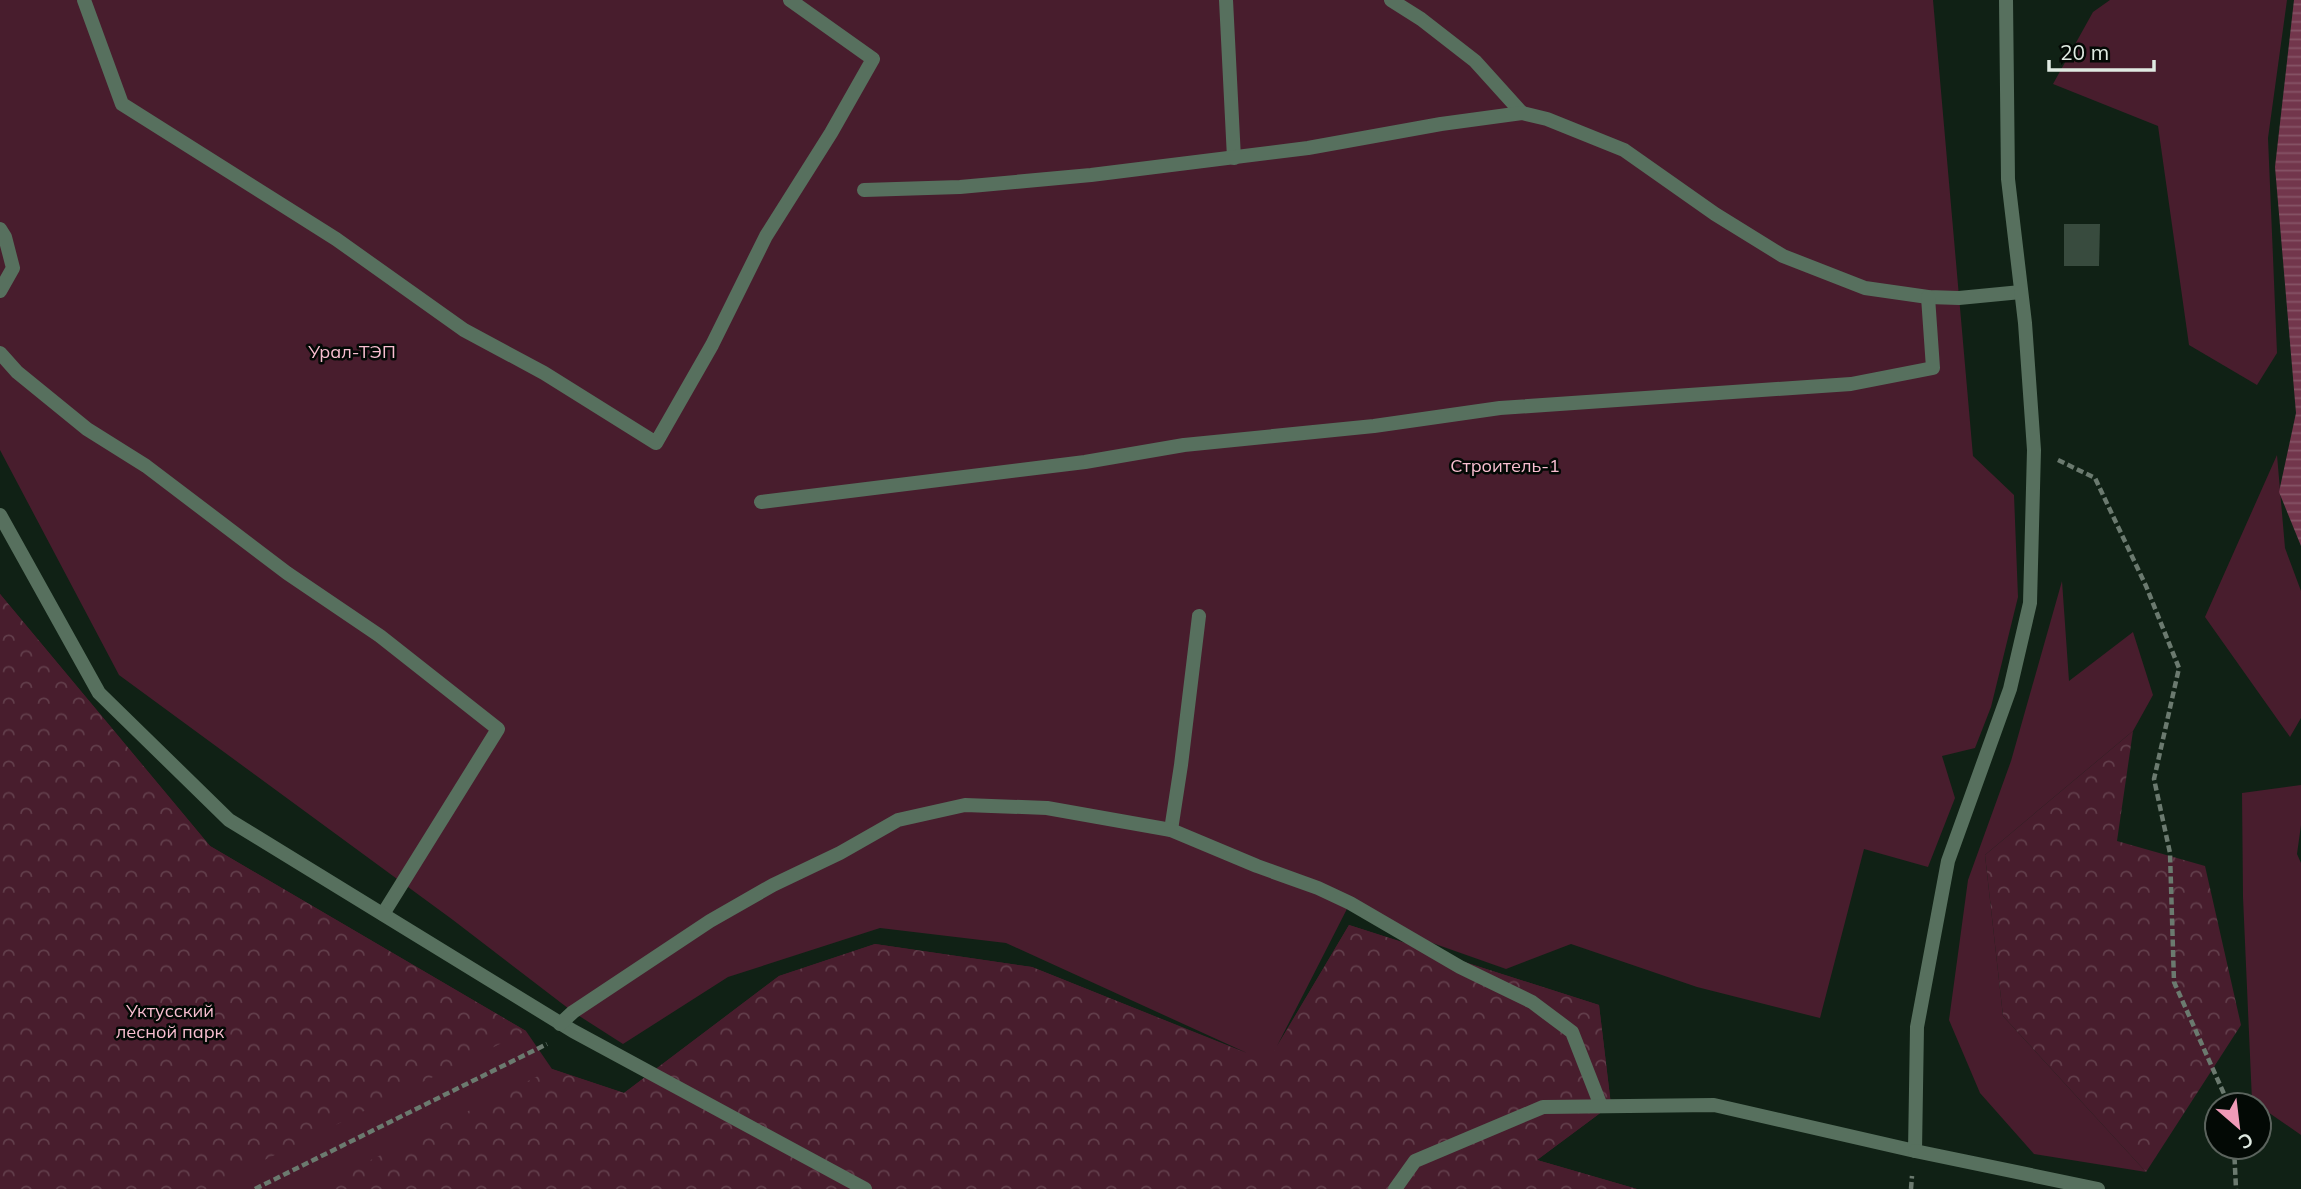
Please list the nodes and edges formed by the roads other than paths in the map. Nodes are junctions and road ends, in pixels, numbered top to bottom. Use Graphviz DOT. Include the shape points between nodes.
graph roads {
  1 [pos="84,0"];
  2 [pos="790,0"];
  3 [pos="1226,0"];
  4 [pos="1391,0"];
  5 [pos="2006,0"];
  6 [pos="1522,113"];
  7 [pos="1234,158"];
  8 [pos="864,190"];
  9 [pos="0,229"];
  10 [pos="0,291"];
  11 [pos="2021,292"];
  12 [pos="1928,297"];
  13 [pos="0,353"];
  14 [pos="761,502"];
  15 [pos="0,515"];
  16 [pos="1199,616"];
  17 [pos="1171,830"];
  18 [pos="383,914"];
  19 [pos="566,1028"];
  20 [pos="1601,1106"];
  21 [pos="1915,1151"];
  22 [pos="865,1189"];
  23 [pos="1395,1189"];
  24 [pos="2098,1189"];
  1 -- 2 [label="street" via="122,104 336,240 464,330 544,373 656,443 766,236 873,60"];
  3 -- 7 [label="street"];
  4 -- 6 [label="street" via="1475,61"];
  5 -- 11 [label="street" via="2008,179"];
  6 -- 7 [label="street"];
  6 -- 12 [label="street" via="1625,150 1783,256 1865,288"];
  7 -- 8 [label="street" via="960,187"];
  9 -- 10 [label="street" via="13,268"];
  11 -- 12 [label="street"];
  11 -- 21 [label="street" via="2035,450 2030,603 2010,689 1948,861 1917,1027"];
  12 -- 14 [label="street" via="1933,368 1851,384 1500,408"];
  13 -- 18 [label="street" via="87,429 146,466 287,573 380,636 498,729"];
  15 -- 18 [label="street" via="99,693 229,820"];
  16 -- 17 [label="street"];
  17 -- 19 [label="street" via="1047,808 965,805 898,820 710,921 573,1012"];
  17 -- 20 [label="street" via="1350,903 1460,967 1532,1002 1573,1032"];
  18 -- 19 [label="street"];
  19 -- 22 [label="street"];
  20 -- 21 [label="street" via="1714,1105"];
  20 -- 23 [label="street" via="1543,1107 1415,1161"];
  21 -- 24 [label="street"];
}
